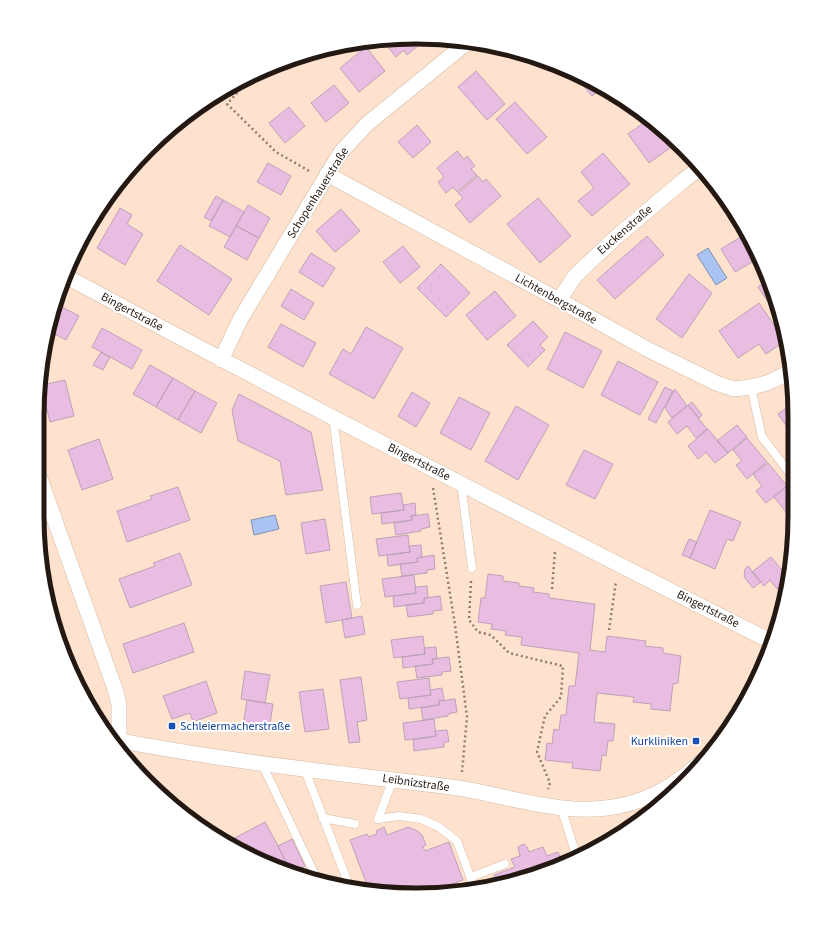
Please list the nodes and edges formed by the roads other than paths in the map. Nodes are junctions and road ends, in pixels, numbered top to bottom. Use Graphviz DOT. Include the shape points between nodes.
graph roads {
  1 [pos="462,47"];
  2 [pos="696,171"];
  3 [pos="327,174"];
  4 [pos="70,279"];
  5 [pos="559,300"];
  6 [pos="221,360"];
  7 [pos="786,374"];
  8 [pos="751,387"];
  9 [pos="332,417"];
  10 [pos="788,471"];
  11 [pos="461,483"];
  12 [pos="44,490"];
  13 [pos="472,568"];
  14 [pos="357,605"];
  15 [pos="767,639"];
  16 [pos="115,734"];
  17 [pos="119,740"];
  18 [pos="262,764"];
  19 [pos="305,770"];
  20 [pos="393,779"];
  21 [pos="658,798"];
  22 [pos="561,807"];
  23 [pos="323,818"];
  24 [pos="355,824"];
  25 [pos="575,852"];
  26 [pos="505,864"];
  27 [pos="314,873"];
  28 [pos="470,877"];
  29 [pos="348,882"];
  30 [pos="473,884"];
  1 -- 3 [label="street, Schopenhauerstraße" via="366,124 341,152"];
  2 -- 5 [label="street, Euckenstraße" via="615,238 575,276"];
  3 -- 5 [label="street, Lichtenbergstraße"];
  3 -- 6 [label="street, Schopenhauerstraße" via="242,318"];
  4 -- 6 [label="street, Bingertstraße"];
  5 -- 8 [label="street, Lichtenbergstraße" via="647,349 716,383 734,389"];
  6 -- 9 [label="street, Bingertstraße"];
  7 -- 8 [label="street, Lichtenbergstraße"];
  8 -- 10 [label="lane" via="762,437"];
  9 -- 11 [label="street, Bingertstraße"];
  9 -- 14 [label="lane"];
  11 -- 13 [label="lane"];
  11 -- 15 [label="street, Bingertstraße"];
  12 -- 16 [label="street" via="115,689 119,704"];
  17 -- 18 [label="street, Leibnizstraße"];
  18 -- 19 [label="street, Leibnizstraße"];
  18 -- 27 [label="lane"];
  19 -- 20 [label="street, Leibnizstraße"];
  19 -- 23 [label="lane"];
  20 -- 22 [label="street, Leibnizstraße"];
  20 -- 28 [label="lane" via="378,819 399,816 421,819 439,827 457,841"];
  21 -- 22 [label="street, Leibnizstraße" via="614,807"];
  22 -- 25 [label="lane"];
  23 -- 24 [label="lane"];
  23 -- 29 [label="lane"];
  26 -- 28 [label="lane"];
  28 -- 30 [label="lane"];
}
